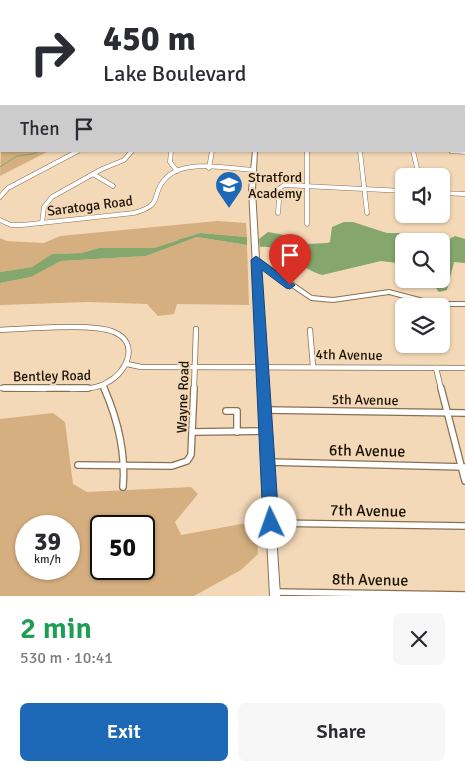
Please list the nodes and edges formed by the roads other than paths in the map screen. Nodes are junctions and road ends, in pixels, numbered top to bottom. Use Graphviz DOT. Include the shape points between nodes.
graph roads {
  1 [pos="76,152"];
  2 [pos="131,152"];
  3 [pos="171,152"];
  4 [pos="212,152"];
  5 [pos="255,152"];
  6 [pos="307,152"];
  7 [pos="360,152"];
  8 [pos="413,152"];
  9 [pos="209,168"];
  10 [pos="417,168"];
  11 [pos="177,170"];
  12 [pos="252,170"];
  13 [pos="93,174"];
  14 [pos="113,186"];
  15 [pos="307,186"];
  16 [pos="364,188"];
  17 [pos="395,190"];
  18 [pos="450,193"];
  19 [pos="465,194"];
  20 [pos="0,197"];
  21 [pos="278,213"];
  22 [pos="367,214"];
  23 [pos="0,220"];
  24 [pos="42,223"];
  25 [pos="307,224"];
  26 [pos="256,260"];
  27 [pos="465,304"];
  28 [pos="196,329"];
  29 [pos="0,330"];
  30 [pos="310,330"];
  31 [pos="127,364"];
  32 [pos="196,366"];
  33 [pos="263,366"];
  34 [pos="313,366"];
  35 [pos="436,368"];
  36 [pos="465,368"];
  37 [pos="103,385"];
  38 [pos="0,388"];
  39 [pos="266,410"];
  40 [pos="226,411"];
  41 [pos="448,413"];
  42 [pos="465,413"];
  43 [pos="267,431"];
  44 [pos="193,432"];
  45 [pos="237,432"];
  46 [pos="268,462"];
  47 [pos="125,464"];
  48 [pos="78,465"];
  49 [pos="463,466"];
  50 [pos="465,481"];
  51 [pos="123,487"];
  52 [pos="271,523"];
  53 [pos="465,526"];
  54 [pos="275,594"];
  55 [pos="465,595"];
  1 -- 20 [label="street" via="8,188"];
  2 -- 13 [label="street" via="124,160"];
  3 -- 11 [label="street" via="170,160"];
  4 -- 9 [label="street"];
  5 -- 12 [label="main road"];
  6 -- 15 [label="street"];
  7 -- 16 [label="street"];
  8 -- 10 [label="street"];
  9 -- 11 [label="street"];
  9 -- 12 [label="street"];
  11 -- 24 [label="street, Saratoga Road" via="165,179 157,201 145,210"];
  12 -- 26 [label="main road"];
  13 -- 14 [label="street"];
  13 -- 24 [label="street" via="50,199 43,209"];
  15 -- 16 [label="street"];
  15 -- 21 [label="street" via="280,188"];
  15 -- 25 [label="street"];
  16 -- 17 [label="street"];
  16 -- 22 [label="street"];
  18 -- 19 [label="street"];
  23 -- 24 [label="street, Saratoga Road" via="14,225"];
  26 -- 27 [label="main road" via="310,298 333,300 389,292 435,304"];
  26 -- 33 [label="main road"];
  28 -- 32 [label="street, Wayne Road"];
  29 -- 31 [label="street" via="97,328 112,331 120,334 128,346"];
  30 -- 34 [label="street"];
  31 -- 32 [label="street, 4th Avenue"];
  31 -- 37 [label="street, Bentley Road"];
  32 -- 33 [label="street, 4th Avenue"];
  32 -- 44 [label="street, Wayne Road"];
  33 -- 34 [label="street, 4th Avenue"];
  33 -- 39 [label="main road"];
  34 -- 35 [label="street, 4th Avenue"];
  35 -- 36 [label="street, 4th Avenue"];
  35 -- 41 [label="street"];
  37 -- 38 [label="street, Bentley Road"];
  37 -- 47 [label="street" via="123,443"];
  39 -- 41 [label="street, 5th Avenue"];
  39 -- 43 [label="main road"];
  40 -- 45 [label="street" via="237,411"];
  41 -- 42 [label="street, 5th Avenue"];
  41 -- 49 [label="street"];
  43 -- 45 [label="street"];
  43 -- 46 [label="main road"];
  44 -- 45 [label="street"];
  44 -- 47 [label="street, Wayne Road" via="191,455 184,463 172,466"];
  46 -- 49 [label="street, 6th Avenue"];
  46 -- 52 [label="main road"];
  47 -- 48 [label="street"];
  47 -- 51 [label="street"];
  49 -- 50 [label="street"];
  52 -- 53 [label="street, 7th Avenue"];
  52 -- 54 [label="main road"];
  54 -- 55 [label="street, 8th Avenue"];
}
